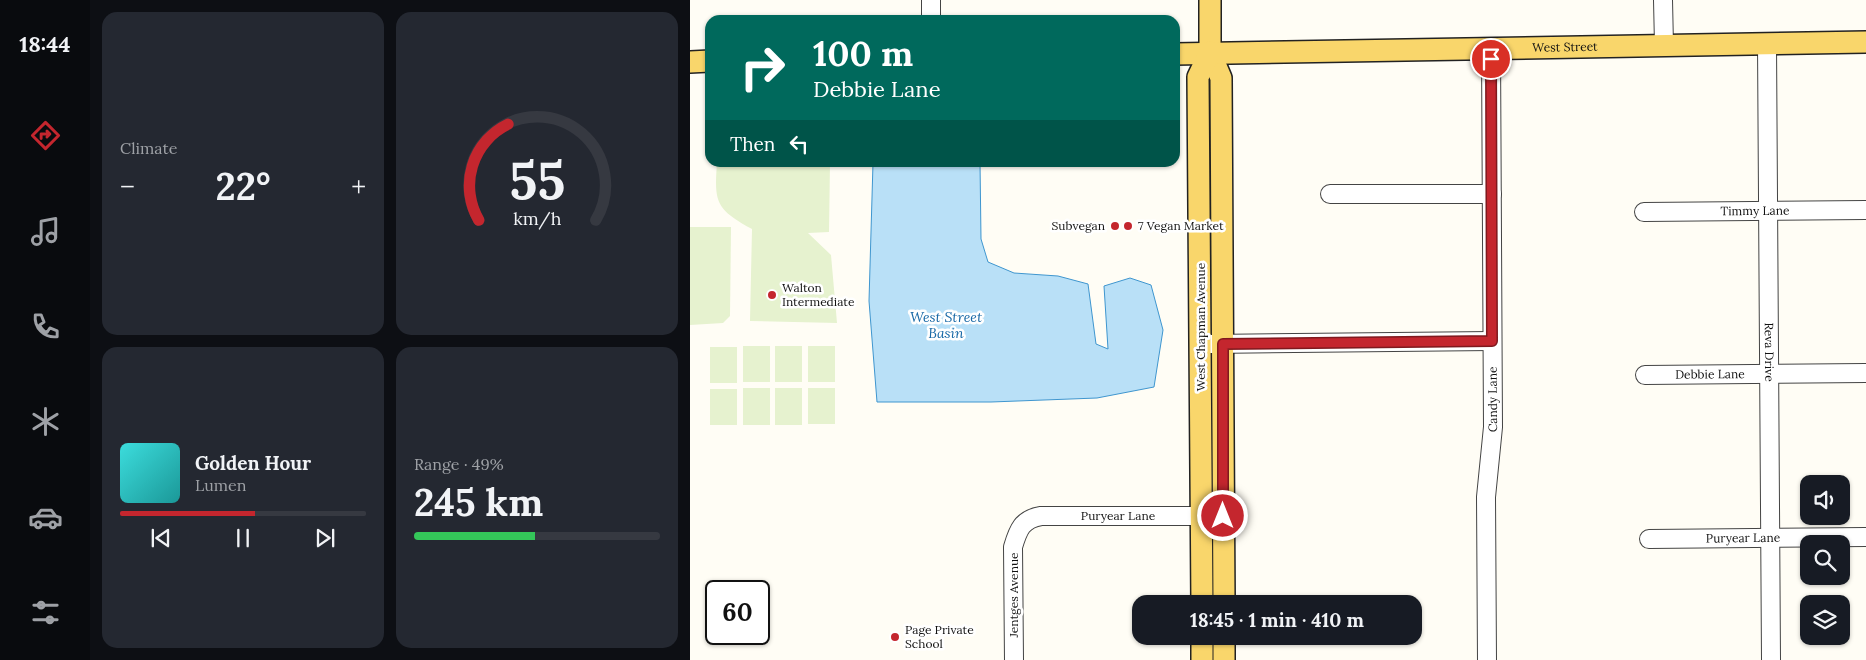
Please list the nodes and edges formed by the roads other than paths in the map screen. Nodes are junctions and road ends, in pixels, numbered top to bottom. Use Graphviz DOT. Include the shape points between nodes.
graph roads {
  1 [pos="931,0"];
  2 [pos="1210,0"];
  3 [pos="1663,0"];
  4 [pos="931,15"];
  5 [pos="1866,42"];
  6 [pos="1767,44"];
  7 [pos="1664,45"];
  8 [pos="1491,48"];
  9 [pos="1210,52"];
  10 [pos="1180,54"];
  11 [pos="705,61"];
  12 [pos="690,62"];
  13 [pos="1330,194"];
  14 [pos="1492,194"];
  15 [pos="1866,210"];
  16 [pos="1768,211"];
  17 [pos="1644,212"];
  18 [pos="1492,341"];
  19 [pos="1201,344"];
  20 [pos="1223,344"];
  21 [pos="1866,373"];
  22 [pos="1768,374"];
  23 [pos="1645,375"];
  24 [pos="1202,516"];
  25 [pos="1223,516"];
  26 [pos="1018,530"];
  27 [pos="1770,537"];
  28 [pos="1866,537"];
  29 [pos="1649,539"];
  30 [pos="1202,595"];
  31 [pos="1224,595"];
  32 [pos="1202,645"];
  33 [pos="1224,645"];
  34 [pos="1014,660"];
  35 [pos="1202,660"];
  36 [pos="1224,660"];
  37 [pos="1487,660"];
  38 [pos="1771,660"];
  1 -- 4 [label="street"];
  2 -- 9 [label="main road, West Chapman Avenue"];
  3 -- 7 [label="street"];
  5 -- 6 [label="main road, West Street"];
  6 -- 7 [label="main road, West Street"];
  6 -- 16 [label="street, Reva Drive"];
  7 -- 8 [label="main road, West Street"];
  8 -- 9 [label="main road, West Street"];
  8 -- 14 [label="street, Candy Lane"];
  9 -- 10 [label="main road, West Street"];
  9 -- 19 [label="main road, West Chapman Avenue" via="1198,77"];
  9 -- 20 [label="main road, West Chapman Avenue" via="1221,78"];
  11 -- 12 [label="main road"];
  13 -- 14 [label="street"];
  14 -- 18 [label="street, Candy Lane"];
  15 -- 16 [label="street, Timmy Lane"];
  16 -- 17 [label="street, Timmy Lane"];
  16 -- 22 [label="street, Reva Drive"];
  18 -- 20 [label="street"];
  18 -- 37 [label="street, Candy Lane" via="1493,427 1486,497"];
  19 -- 20 [label="street"];
  19 -- 24 [label="main road, West Chapman Avenue"];
  20 -- 25 [label="main road, West Chapman Avenue"];
  21 -- 22 [label="street, Debbie Lane"];
  22 -- 23 [label="street, Debbie Lane"];
  22 -- 27 [label="street, Reva Drive"];
  24 -- 25 [label="street, Puryear Lane"];
  24 -- 26 [label="street, Puryear Lane" via="1041,516 1025,521"];
  24 -- 30 [label="main road, West Chapman Avenue"];
  25 -- 31 [label="main road, West Chapman Avenue"];
  26 -- 34 [label="street, Jentges Avenue" via="1013,547"];
  27 -- 28 [label="street, Puryear Lane"];
  27 -- 29 [label="street, Puryear Lane"];
  27 -- 38 [label="street, Reva Drive"];
  32 -- 35 [label="main road"];
  33 -- 36 [label="main road"];
}
